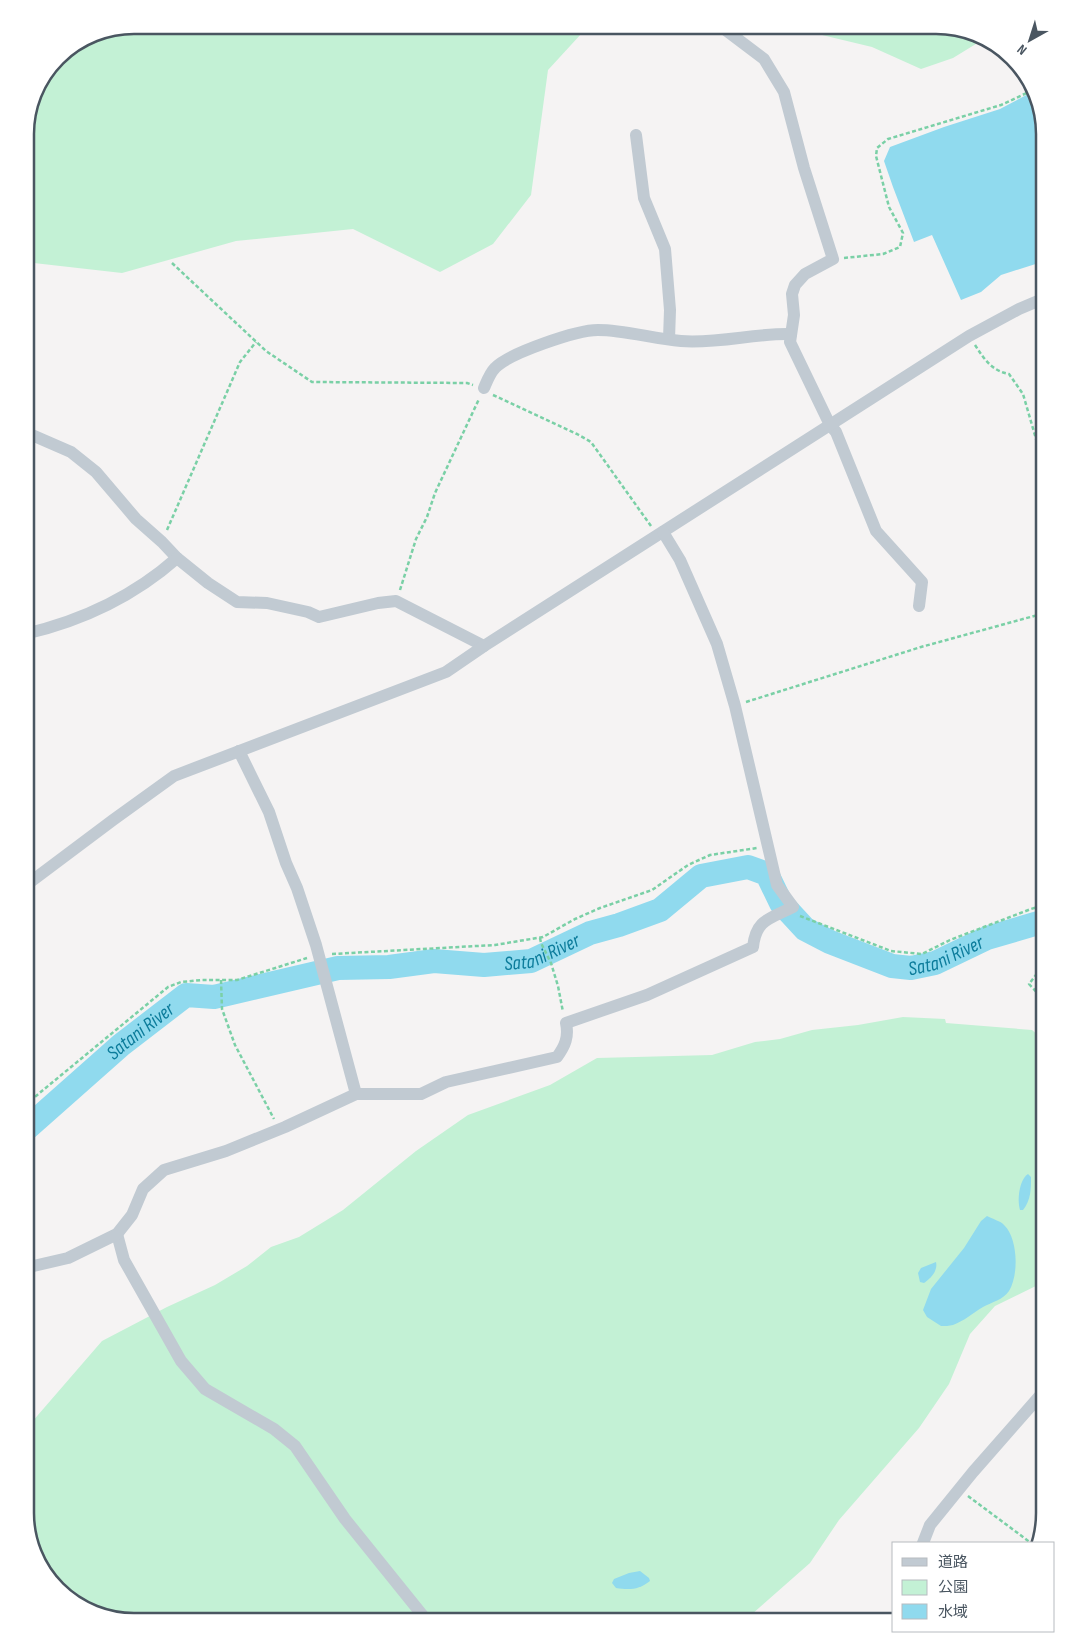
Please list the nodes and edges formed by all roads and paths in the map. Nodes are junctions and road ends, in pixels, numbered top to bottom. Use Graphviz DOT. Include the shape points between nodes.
graph roads {
  1 [pos="731,34"];
  2 [pos="1027,93"];
  3 [pos="636,135"];
  4 [pos="833,259"];
  5 [pos="172,264"];
  6 [pos="1036,302"];
  7 [pos="792,334"];
  8 [pos="969,336"];
  9 [pos="669,339"];
  10 [pos="256,342"];
  11 [pos="484,388"];
  12 [pos="830,425"];
  13 [pos="34,436"];
  14 [pos="1036,439"];
  15 [pos="660,534"];
  16 [pos="162,542"];
  17 [pos="177,558"];
  18 [pos="396,601"];
  19 [pos="919,606"];
  20 [pos="1036,615"];
  21 [pos="34,632"];
  22 [pos="484,646"];
  23 [pos="735,706"];
  24 [pos="239,751"];
  25 [pos="768,846"];
  26 [pos="34,876"];
  27 [pos="793,907"];
  28 [pos="1036,909"];
  29 [pos="540,938"];
  30 [pos="318,955"];
  31 [pos="1036,975"];
  32 [pos="221,980"];
  33 [pos="1036,991"];
  34 [pos="566,1023"];
  35 [pos="356,1094"];
  36 [pos="34,1098"];
  37 [pos="285,1127"];
  38 [pos="118,1234"];
  39 [pos="34,1266"];
  40 [pos="1036,1401"];
  41 [pos="959,1489"];
  42 [pos="923,1542"];
  43 [pos="1030,1542"];
  44 [pos="421,1613"];
  1 -- 4 [label="street" via="764,59 784,92"];
  2 -- 4 [label="path" via="1002,104 888,139 877,148 876,156 889,207 904,233 900,248 883,254"];
  3 -- 9 [label="street" via="644,198 665,250"];
  4 -- 7 [label="street" via="805,274 795,285"];
  5 -- 10 [label="path"];
  6 -- 8 [label="street"];
  7 -- 9 [label="street" via="773,333 717,340"];
  7 -- 12 [label="street" via="790,342"];
  8 -- 12 [label="street"];
  8 -- 14 [label="path" via="986,362 1009,374 1023,394"];
  9 -- 11 [label="street" via="597,330 559,338 508,358 494,368"];
  10 -- 11 [label="path" via="312,382 467,383"];
  10 -- 16 [label="path" via="240,362"];
  11 -- 15 [label="path" via="591,442"];
  11 -- 18 [label="path" via="416,539"];
  12 -- 15 [label="street"];
  12 -- 19 [label="street" via="836,432 876,531 922,582"];
  13 -- 16 [label="street" via="71,452 96,472 136,519"];
  15 -- 22 [label="street"];
  15 -- 23 [label="street" via="680,560 717,644"];
  16 -- 17 [label="street"];
  17 -- 18 [label="street" via="237,602 267,603 319,617"];
  17 -- 21 [label="street" via="129,593 91,614"];
  18 -- 22 [label="street"];
  20 -- 23 [label="path" via="921,647"];
  22 -- 24 [label="street" via="446,672"];
  23 -- 25 [label="street"];
  24 -- 26 [label="street" via="174,776"];
  24 -- 30 [label="street" via="269,812"];
  25 -- 27 [label="street" via="777,885"];
  25 -- 29 [label="path" via="710,855 688,864 652,890 600,908"];
  27 -- 28 [label="path" via="799,915 891,951 922,954 950,940"];
  27 -- 34 [label="street" via="761,923 754,934 753,947 647,995"];
  29 -- 30 [label="path" via="495,945"];
  29 -- 34 [label="path" via="551,963"];
  30 -- 32 [label="path" via="237,980"];
  30 -- 35 [label="street"];
  31 -- 33 [label="path" via="1029,984"];
  32 -- 36 [label="path" via="181,982 168,987"];
  32 -- 37 [label="path" via="222,1010 235,1045 272,1117"];
  34 -- 35 [label="street" via="568,1034 557,1057 446,1082 421,1094"];
  35 -- 37 [label="street"];
  37 -- 38 [label="street" via="226,1152 164,1170 143,1189 132,1215"];
  38 -- 39 [label="street" via="68,1258"];
  38 -- 44 [label="street" via="124,1260 181,1361 205,1390 274,1429 295,1446 345,1519"];
  40 -- 41 [label="street"];
  41 -- 42 [label="street" via="930,1525"];
  41 -- 43 [label="path"];
}
